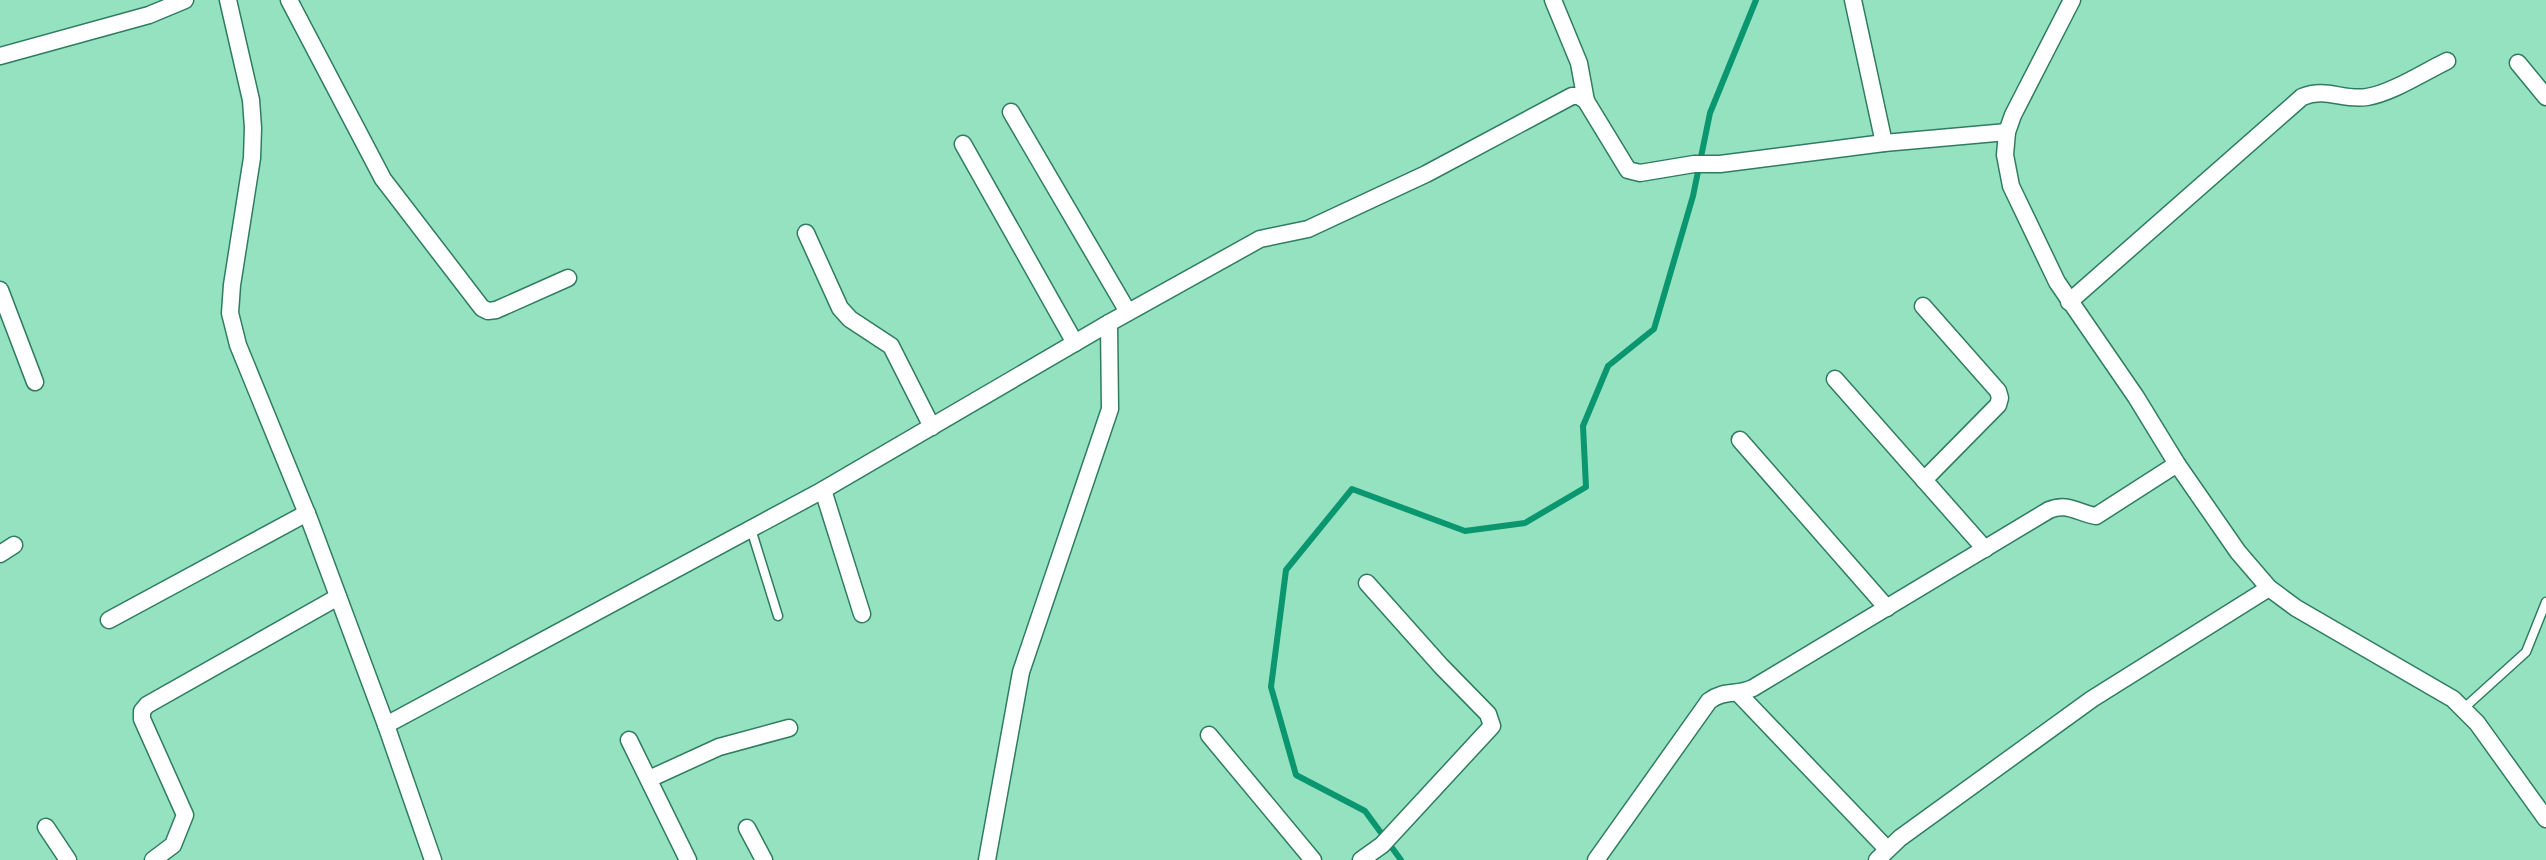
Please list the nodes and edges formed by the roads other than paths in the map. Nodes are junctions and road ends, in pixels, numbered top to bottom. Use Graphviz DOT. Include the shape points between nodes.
graph roads {
  1 [pos="185,0"];
  2 [pos="228,0"];
  3 [pos="289,0"];
  4 [pos="1553,0"];
  5 [pos="1853,0"];
  6 [pos="2072,0"];
  7 [pos="0,56"];
  8 [pos="2446,61"];
  9 [pos="2518,63"];
  10 [pos="2546,97"];
  11 [pos="1586,101"];
  12 [pos="1011,112"];
  13 [pos="2007,132"];
  14 [pos="1884,143"];
  15 [pos="963,144"];
  16 [pos="806,233"];
  17 [pos="568,278"];
  18 [pos="0,290"];
  19 [pos="2068,302"];
  20 [pos="1923,306"];
  21 [pos="1128,312"];
  22 [pos="1108,323"];
  23 [pos="1074,343"];
  24 [pos="1835,379"];
  25 [pos="35,382"];
  26 [pos="932,427"];
  27 [pos="1740,440"];
  28 [pos="2177,464"];
  29 [pos="1924,480"];
  30 [pos="823,491"];
  31 [pos="307,513"];
  32 [pos="751,529"];
  33 [pos="15,545"];
  34 [pos="1985,549"];
  35 [pos="0,554"];
  36 [pos="1367,583"];
  37 [pos="2269,587"];
  38 [pos="338,597"];
  39 [pos="2546,602"];
  40 [pos="1887,608"];
  41 [pos="862,614"];
  42 [pos="778,616"];
  43 [pos="108,620"];
  44 [pos="1738,693"];
  45 [pos="2463,709"];
  46 [pos="386,725"];
  47 [pos="789,728"];
  48 [pos="1209,735"];
  49 [pos="629,740"];
  50 [pos="649,779"];
  51 [pos="2545,816"];
  52 [pos="46,827"];
  53 [pos="747,828"];
  54 [pos="1881,857"];
  55 [pos="68,860"];
  56 [pos="153,860"];
  57 [pos="433,860"];
  58 [pos="688,860"];
  59 [pos="764,860"];
  60 [pos="987,860"];
  61 [pos="1313,860"];
  62 [pos="1362,860"];
  63 [pos="1595,860"];
  1 -- 7 [label="street" via="149,15"];
  2 -- 31 [label="street" via="253,128 253,158 230,313 237,345"];
  3 -- 17 [label="street" via="383,179 482,308 496,310"];
  4 -- 11 [label="street" via="1578,63"];
  5 -- 14 [label="street"];
  6 -- 13 [label="street"];
  8 -- 19 [label="street" via="2374,95 2356,98 2323,92 2302,97"];
  9 -- 10 [label="street"];
  11 -- 14 [label="street" via="1628,170 1640,173"];
  11 -- 21 [label="street" via="1572,96 1426,174 1308,229 1260,239"];
  12 -- 21 [label="street"];
  13 -- 14 [label="street"];
  13 -- 19 [label="street" via="2005,155 2011,186"];
  15 -- 23 [label="street"];
  16 -- 26 [label="street" via="840,308 891,346"];
  18 -- 25 [label="street"];
  19 -- 28 [label="street"];
  20 -- 29 [label="street" via="2000,398"];
  21 -- 22 [label="street"];
  22 -- 23 [label="street"];
  22 -- 60 [label="street" via="1110,409 1021,673"];
  23 -- 26 [label="street"];
  24 -- 29 [label="street"];
  26 -- 30 [label="street"];
  27 -- 40 [label="street"];
  28 -- 34 [label="street" via="2103,513 2096,516 2059,506"];
  28 -- 37 [label="street" via="2238,552"];
  29 -- 34 [label="street"];
  30 -- 32 [label="street"];
  30 -- 41 [label="street"];
  31 -- 38 [label="street"];
  31 -- 43 [label="street"];
  32 -- 42 [label="lane"];
  32 -- 46 [label="street"];
  33 -- 35 [label="street"];
  34 -- 40 [label="street"];
  36 -- 62 [label="street" via="1492,720 1488,733"];
  37 -- 45 [label="street"];
  37 -- 54 [label="street" via="2092,698"];
  38 -- 46 [label="street"];
  38 -- 56 [label="street" via="142,711 185,815 173,845"];
  39 -- 45 [label="lane" via="2526,652"];
  40 -- 44 [label="street"];
  44 -- 54 [label="street"];
  44 -- 63 [label="street" via="1726,692 1709,701"];
  45 -- 51 [label="street"];
  46 -- 57 [label="street"];
  47 -- 50 [label="street" via="719,747"];
  48 -- 61 [label="street"];
  49 -- 50 [label="street"];
  50 -- 58 [label="street"];
  52 -- 55 [label="street"];
  53 -- 59 [label="street"];
}
